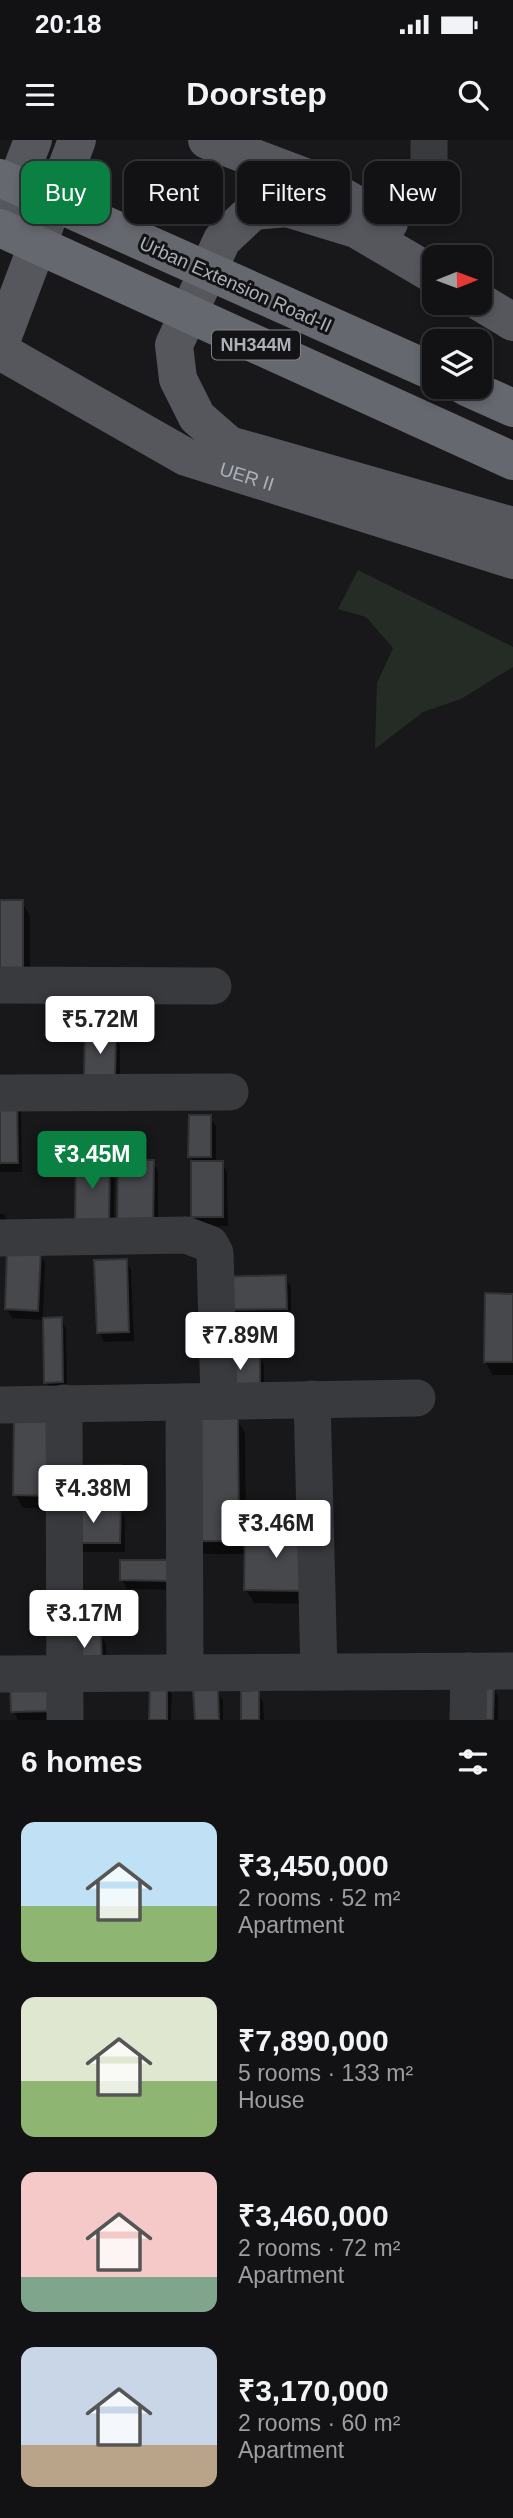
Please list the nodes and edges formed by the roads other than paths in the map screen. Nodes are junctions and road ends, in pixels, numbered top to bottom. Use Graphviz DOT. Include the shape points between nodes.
graph roads {
  1 [pos="33,140"];
  2 [pos="77,140"];
  3 [pos="207,140"];
  4 [pos="0,178"];
  5 [pos="0,227"];
  6 [pos="429,245"];
  7 [pos="422,268"];
  8 [pos="492,281"];
  9 [pos="513,292"];
  10 [pos="492,310"];
  11 [pos="513,323"];
  12 [pos="0,344"];
  13 [pos="0,351"];
  14 [pos="422,367"];
  15 [pos="492,399"];
  16 [pos="513,408"];
  17 [pos="513,461"];
  18 [pos="513,526"];
  19 [pos="513,560"];
  20 [pos="0,985"];
  21 [pos="213,986"];
  22 [pos="230,1091"];
  23 [pos="0,1094"];
  24 [pos="0,1238"];
  25 [pos="417,1398"];
  26 [pos="312,1399"];
  27 [pos="202,1401"];
  28 [pos="64,1403"];
  29 [pos="0,1405"];
  30 [pos="469,1671"];
  31 [pos="513,1671"];
  32 [pos="186,1672"];
  33 [pos="319,1672"];
  34 [pos="0,1674"];
  35 [pos="66,1674"];
  36 [pos="65,1720"];
  37 [pos="468,1720"];
  1 -- 5 [label="main road"];
  2 -- 12 [label="main road"];
  3 -- 6 [label="main road" via="313,180"];
  4 -- 14 [label="highway, Urban Extension Road-II / NH344M, bridge"];
  5 -- 17 [label="highway, NH344M, bridge"];
  7 -- 18 [label="main road" via="356,229 286,208 253,211 222,240 174,345 178,379 197,417 229,445"];
  8 -- 9 [label="main road"];
  10 -- 11 [label="main road"];
  13 -- 19 [label="main road, UER II" via="186,457"];
  15 -- 16 [label="highway"];
  20 -- 21 [label="street"];
  22 -- 23 [label="street"];
  24 -- 27 [label="street" via="186,1235 210,1244 215,1252"];
  25 -- 26 [label="street"];
  26 -- 27 [label="street"];
  26 -- 33 [label="street"];
  27 -- 28 [label="street"];
  27 -- 32 [label="street"];
  28 -- 29 [label="street"];
  28 -- 35 [label="street"];
  30 -- 31 [label="street"];
  30 -- 33 [label="street"];
  30 -- 37 [label="street"];
  32 -- 33 [label="street"];
  32 -- 35 [label="street"];
  34 -- 35 [label="street"];
  35 -- 36 [label="street"];
}
